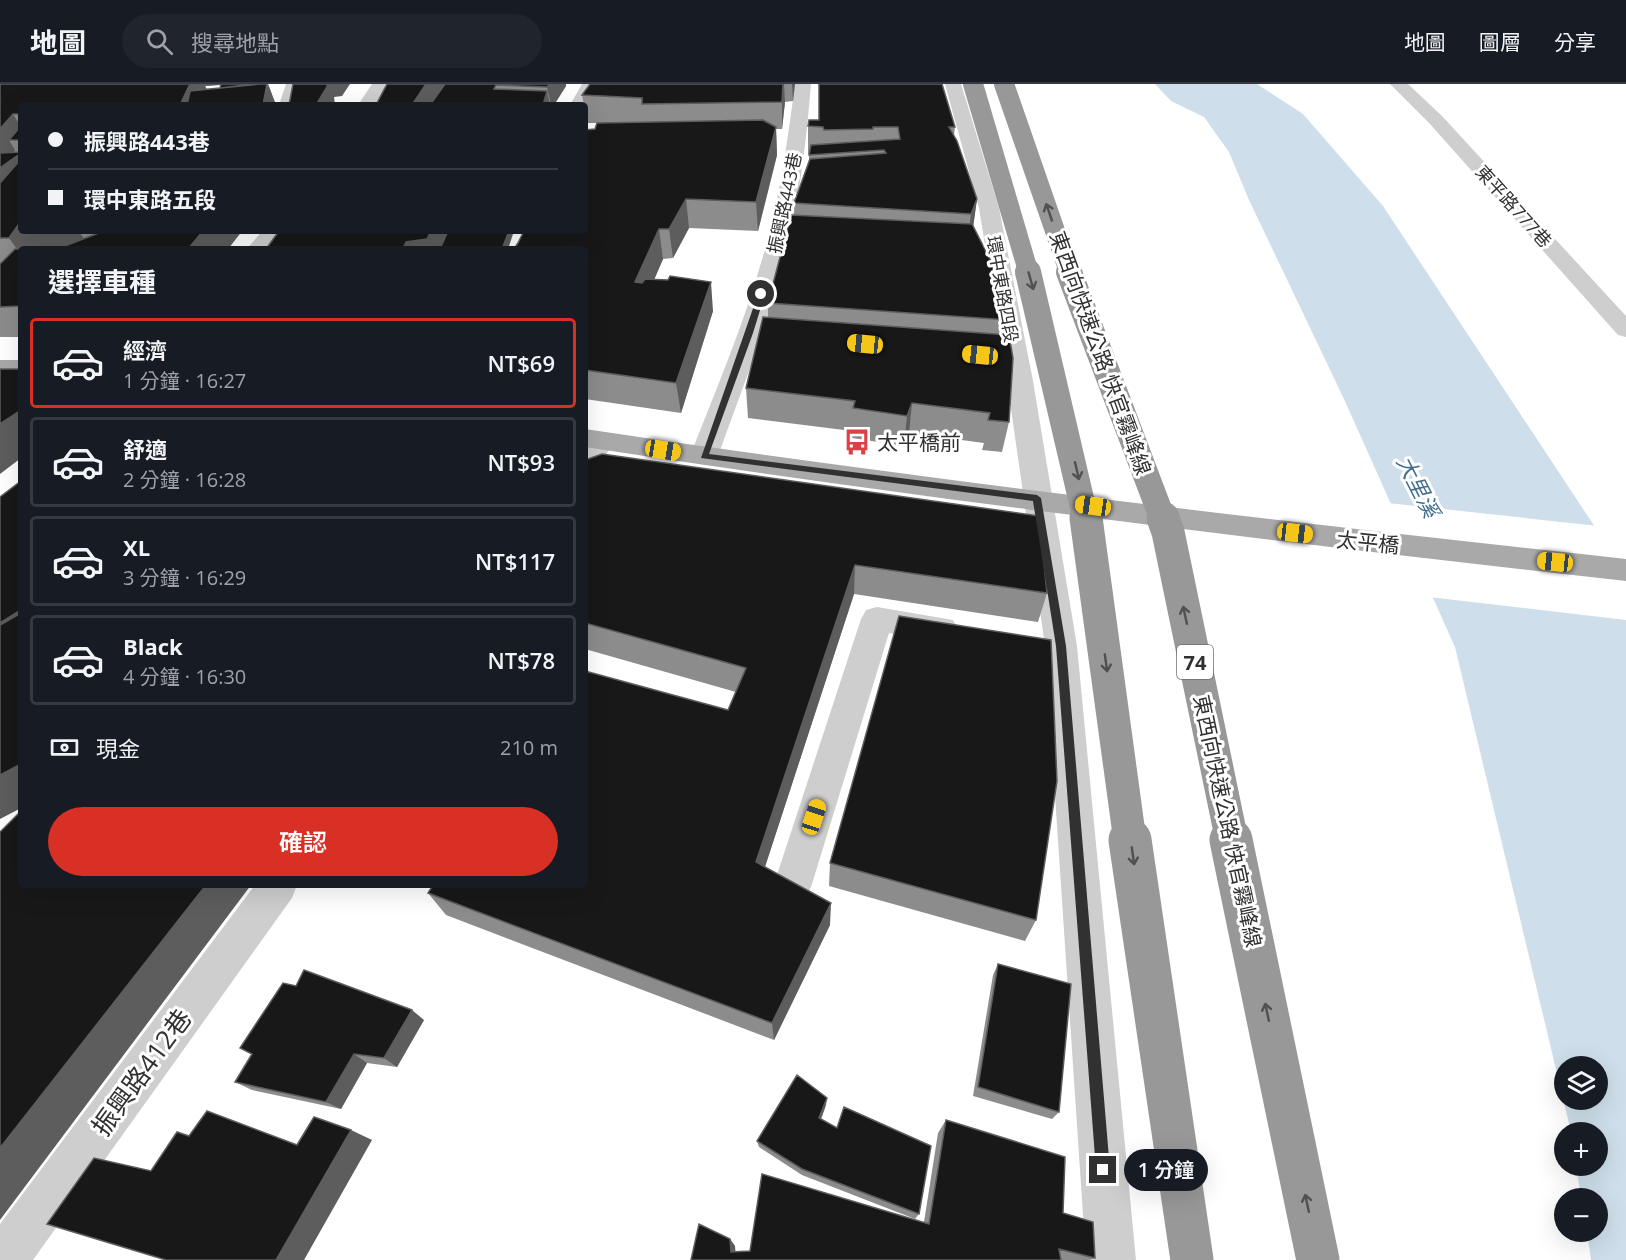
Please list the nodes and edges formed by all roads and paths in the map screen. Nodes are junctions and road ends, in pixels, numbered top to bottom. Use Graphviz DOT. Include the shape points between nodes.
graph roads {
  1 [pos="294,84"];
  2 [pos="380,84"];
  3 [pos="590,84"];
  4 [pos="803,84"];
  5 [pos="953,84"];
  6 [pos="973,84"];
  7 [pos="1004,84"];
  8 [pos="1398,84"];
  9 [pos="289,102"];
  10 [pos="369,102"];
  11 [pos="581,102"];
  12 [pos="774,138"];
  13 [pos="798,138"];
  14 [pos="270,234"];
  15 [pos="779,235"];
  16 [pos="803,237"];
  17 [pos="260,246"];
  18 [pos="1626,330"];
  19 [pos="0,367"];
  20 [pos="18,367"];
  21 [pos="594,439"];
  22 [pos="588,456"];
  23 [pos="704,456"];
  24 [pos="1037,498"];
  25 [pos="1626,570"];
  26 [pos="969,633"];
  27 [pos="793,884"];
  28 [pos="276,888"];
  29 [pos="3,1260"];
  30 [pos="1112,1260"];
  31 [pos="1192,1260"];
  32 [pos="1318,1260"];
  1 -- 9 [label="street"];
  2 -- 10 [label="street"];
  3 -- 11 [label="street"];
  4 -- 13 [label="street, 振興路443巷"];
  5 -- 24 [label="street, 環中東路四段" via="988,208"];
  6 -- 31 [label="highway, 東西向快速公路 快官霧峰線, one-way, bridge" via="1037,302 1084,502"];
  32 -- 7 [label="highway, 東西向快速公路 快官霧峰線 / 74, one-way, bridge" via="1168,532 1079,301"];
  8 -- 18 [label="street, 東平路777巷" via="1436,120"];
  12 -- 13 [label="street"];
  13 -- 15 [label="street, 振興路443巷"];
  14 -- 17 [label="street"];
  15 -- 16 [label="street"];
  15 -- 23 [label="street, 振興路443巷" via="761,334"];
  19 -- 20 [label="main road"];
  21 -- 22 [label="street"];
  21 -- 23 [label="main road, 太平橋"];
  23 -- 24 [label="main road, 太平橋"];
  24 -- 25 [label="main road, 太平橋" via="1318,536"];
  24 -- 30 [label="street, 環中東路四段" via="1044,644"];
  26 -- 27 [label="street" via="877,619"];
  28 -- 29 [label="street, 振興路412巷"];
}
